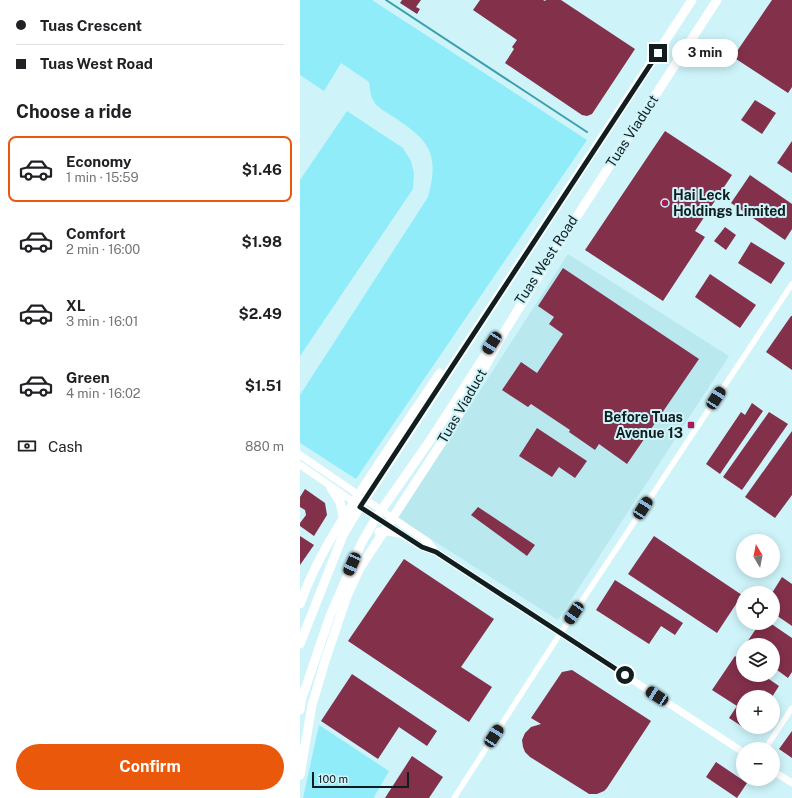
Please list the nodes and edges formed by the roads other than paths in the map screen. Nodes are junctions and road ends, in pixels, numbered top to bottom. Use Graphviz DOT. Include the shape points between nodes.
graph roads {
  1 [pos="692,0"];
  2 [pos="699,0"];
  3 [pos="715,0"];
  4 [pos="791,288"];
  5 [pos="300,455"];
  6 [pos="300,465"];
  7 [pos="331,488"];
  8 [pos="365,499"];
  9 [pos="360,507"];
  10 [pos="379,514"];
  11 [pos="398,533"];
  12 [pos="343,535"];
  13 [pos="362,542"];
  14 [pos="436,552"];
  15 [pos="300,604"];
  16 [pos="561,633"];
  17 [pos="300,644"];
  18 [pos="792,708"];
  19 [pos="300,710"];
  20 [pos="770,742"];
  21 [pos="736,747"];
  22 [pos="300,775"];
  23 [pos="780,775"];
  24 [pos="792,783"];
  25 [pos="454,798"];
  1 -- 8 [label="main road, Tuas West Road"];
  2 -- 15 [label="main road, Tuas Viaduct" via="470,330 339,525 314,568"];
  3 -- 10 [label="main road, Tuas West Road" via="641,110 437,429"];
  3 -- 22 [label="main road, Tuas Viaduct" via="550,258 503,334 453,425 360,568 347,596 312,705"];
  4 -- 16 [label="street"];
  5 -- 8 [label="street"];
  6 -- 7 [label="street"];
  7 -- 9 [label="street"];
  7 -- 12 [label="main road" via="338,497 343,513"];
  8 -- 9 [label="main road, Tuas West Road"];
  8 -- 10 [label="street"];
  9 -- 10 [label="street"];
  9 -- 12 [label="main road, Tuas West Road"];
  10 -- 11 [label="street"];
  10 -- 13 [label="main road, Tuas West Road"];
  10 -- 14 [label="street" via="428,542"];
  11 -- 13 [label="main road" via="379,532"];
  11 -- 14 [label="street"];
  12 -- 17 [label="main road, Tuas West Road"];
  13 -- 19 [label="main road, Tuas West Road" via="330,616"];
  14 -- 16 [label="street"];
  16 -- 21 [label="street"];
  16 -- 25 [label="street"];
  18 -- 20 [label="street"];
  23 -- 24 [label="street"];
}
